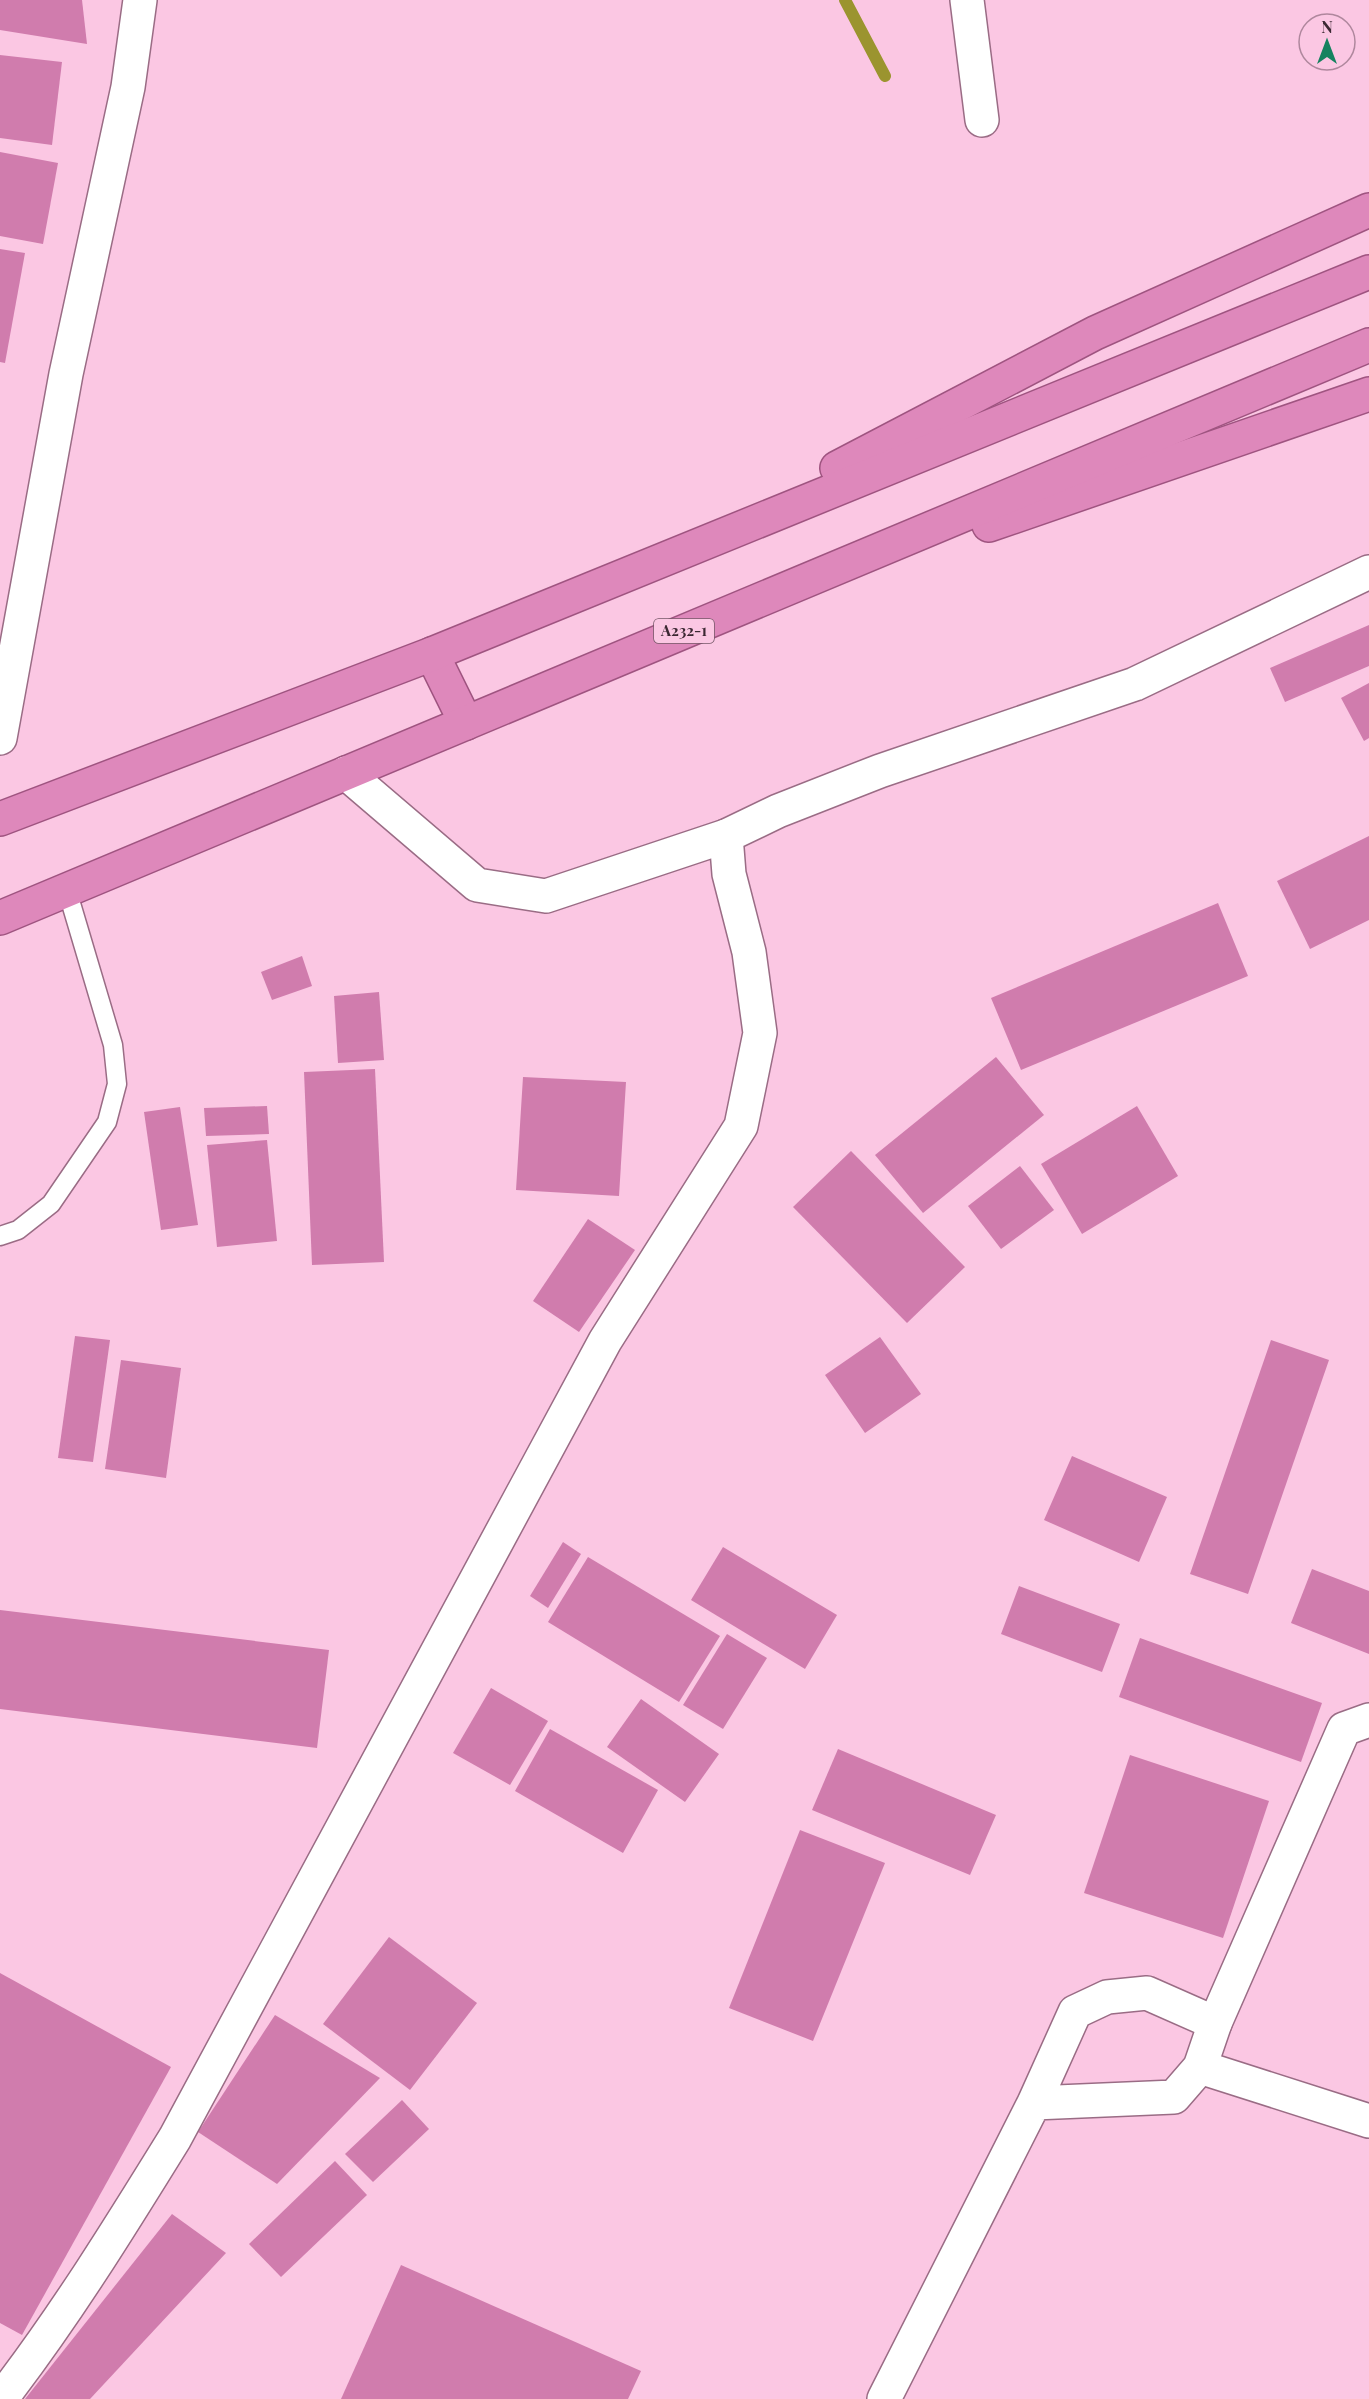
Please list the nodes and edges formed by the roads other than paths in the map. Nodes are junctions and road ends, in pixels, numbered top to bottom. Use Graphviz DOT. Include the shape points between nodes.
graph roads {
  1 [pos="140,0"];
  2 [pos="967,0"];
  3 [pos="982,120"];
  4 [pos="1369,210"];
  5 [pos="1369,272"];
  6 [pos="1369,345"];
  7 [pos="1369,394"];
  8 [pos="673,554"];
  9 [pos="1369,572"];
  10 [pos="720,616"];
  11 [pos="432,654"];
  12 [pos="466,723"];
  13 [pos="0,738"];
  14 [pos="346,773"];
  15 [pos="0,819"];
  16 [pos="726,836"];
  17 [pos="67,890"];
  18 [pos="0,918"];
  19 [pos="0,1236"];
  20 [pos="1369,1720"];
  21 [pos="1215,2023"];
  22 [pos="1200,2067"];
  23 [pos="1034,2103"];
  24 [pos="1369,2121"];
  25 [pos="1,2399"];
  26 [pos="884,2399"];
  1 -- 13 [label="street" via="128,87 66,374"];
  2 -- 3 [label="street"];
  4 -- 8 [label="highway" via="1095,333"];
  5 -- 8 [label="highway"];
  6 -- 10 [label="highway, A232-1"];
  7 -- 10 [label="highway"];
  8 -- 11 [label="highway"];
  9 -- 16 [label="street" via="1135,684 880,771"];
  10 -- 12 [label="highway, A232-1"];
  11 -- 12 [label="highway"];
  11 -- 15 [label="highway"];
  12 -- 14 [label="highway, A232-1"];
  14 -- 16 [label="street" via="477,885 546,896"];
  14 -- 17 [label="highway, A232-1"];
  16 -- 25 [label="street" via="729,874 748,952 760,1033 741,1126 605,1341 175,2138 120,2229 44,2343"];
  17 -- 18 [label="highway, A232-1"];
  17 -- 19 [label="lane" via="113,1045 117,1084 106,1122 51,1204 18,1230"];
  20 -- 21 [label="street" via="1344,1729"];
  21 -- 22 [label="street"];
  21 -- 23 [label="street" via="1147,1993 1107,1997 1075,2012"];
  22 -- 23 [label="street" via="1174,2097"];
  22 -- 24 [label="street"];
  23 -- 26 [label="street"];
}
